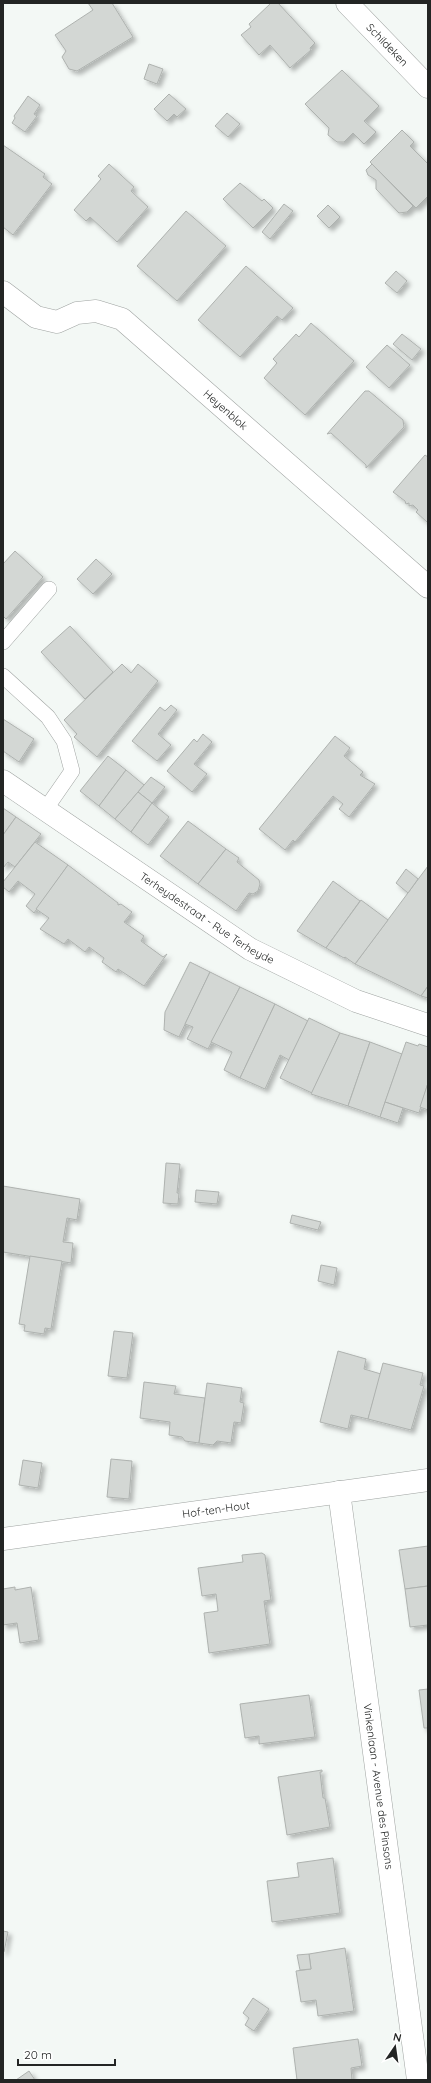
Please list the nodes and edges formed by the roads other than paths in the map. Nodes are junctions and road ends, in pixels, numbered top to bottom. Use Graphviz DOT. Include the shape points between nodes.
graph roads {
  1 [pos="346,3"];
  2 [pos="428,87"];
  3 [pos="3,292"];
  4 [pos="428,587"];
  5 [pos="49,589"];
  6 [pos="3,642"];
  7 [pos="3,676"];
  8 [pos="3,781"];
  9 [pos="45,810"];
  10 [pos="428,1025"];
  11 [pos="428,1480"];
  12 [pos="339,1492"];
  13 [pos="3,1539"];
  14 [pos="418,2080"];
  1 -- 2 [label="street, Schildeken"];
  3 -- 4 [label="street, Heyenblok" via="36,317 57,322 77,313 96,311 122,319"];
  5 -- 6 [label="lane"];
  7 -- 9 [label="lane" via="48,717 64,741 72,771"];
  8 -- 9 [label="street, Terheydestraat - Rue Terheyde"];
  9 -- 10 [label="street, Terheydestraat - Rue Terheyde" via="250,948 356,1001"];
  11 -- 12 [label="street, Hof-ten-Hout"];
  12 -- 13 [label="street, Hof-ten-Hout"];
  12 -- 14 [label="street, Vinkenlaan - Avenue des Pinsons"];
}
